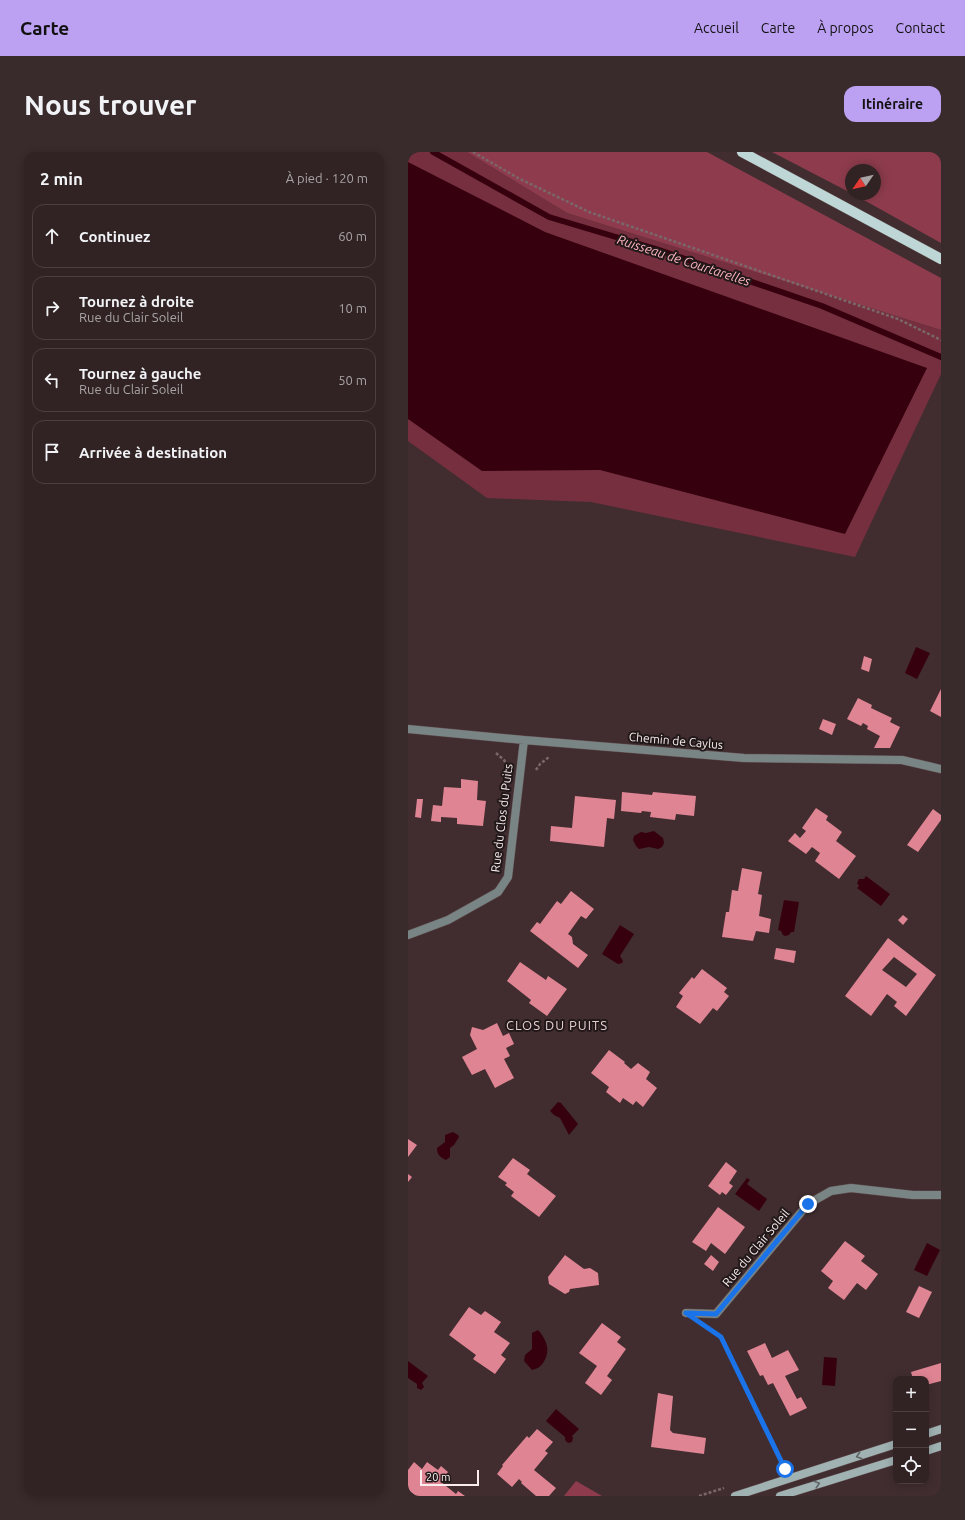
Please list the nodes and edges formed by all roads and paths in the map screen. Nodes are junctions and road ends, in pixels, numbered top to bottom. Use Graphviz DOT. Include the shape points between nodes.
graph roads {
  1 [pos="473,152"];
  2 [pos="742,152"];
  3 [pos="941,259"];
  4 [pos="941,340"];
  5 [pos="408,729"];
  6 [pos="524,740"];
  7 [pos="941,769"];
  8 [pos="408,935"];
  9 [pos="941,1196"];
  10 [pos="686,1313"];
  11 [pos="941,1429"];
  12 [pos="929,1433"];
  13 [pos="893,1445"];
  14 [pos="941,1446"];
  15 [pos="929,1450"];
  16 [pos="893,1461"];
  17 [pos="785,1469"];
  18 [pos="735,1496"];
  19 [pos="780,1496"];
  1 -- 4 [label="path" via="518,178 589,212 898,319"];
  2 -- 3 [label="main road"];
  5 -- 6 [label="street, Chemin de Caylus"];
  6 -- 7 [label="street, Chemin de Caylus" via="744,758 902,760"];
  6 -- 8 [label="street, Rue du Clos du Puits" via="508,877 498,892 448,920"];
  9 -- 10 [label="street, Rue du Clair Soleil" via="851,1188 831,1191 808,1204 716,1314"];
  10 -- 17 [label="path" via="721,1337"];
  11 -- 12 [label="main road"];
  13 -- 18 [label="main road, one-way"];
  14 -- 15 [label="main road"];
  19 -- 16 [label="main road, one-way"];
}
